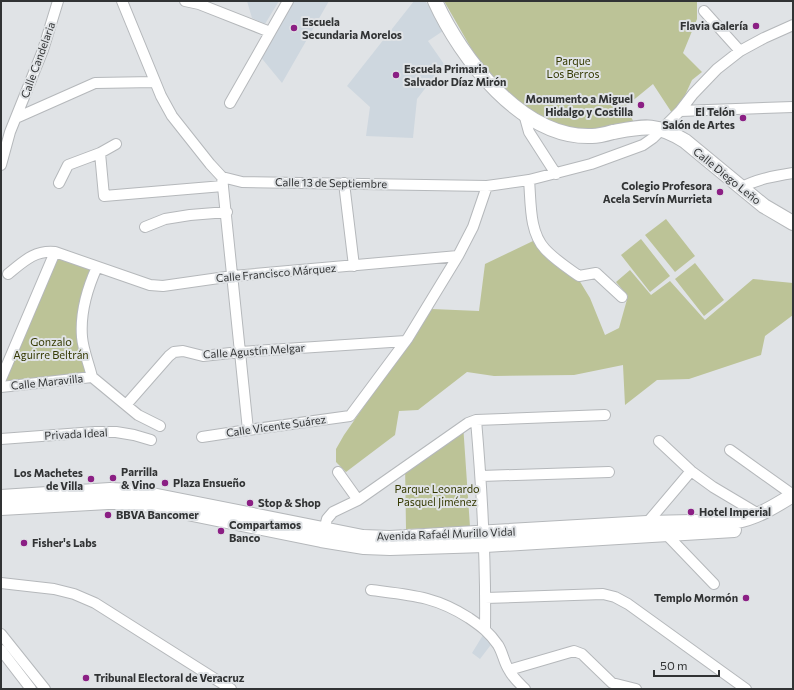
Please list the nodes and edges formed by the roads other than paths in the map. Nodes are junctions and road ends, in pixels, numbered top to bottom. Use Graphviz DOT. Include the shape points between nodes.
graph roads {
  1 [pos="58,1"];
  2 [pos="122,1"];
  3 [pos="185,1"];
  4 [pos="288,1"];
  5 [pos="435,1"];
  6 [pos="704,11"];
  7 [pos="793,25"];
  8 [pos="270,32"];
  9 [pos="740,51"];
  10 [pos="155,82"];
  11 [pos="230,103"];
  12 [pos="793,108"];
  13 [pos="680,111"];
  14 [pos="524,114"];
  15 [pos="16,118"];
  16 [pos="662,129"];
  17 [pos="116,144"];
  18 [pos="100,153"];
  19 [pos="1,165"];
  20 [pos="793,173"];
  21 [pos="556,174"];
  22 [pos="529,180"];
  23 [pos="223,182"];
  24 [pos="59,183"];
  25 [pos="344,183"];
  26 [pos="486,186"];
  27 [pos="740,188"];
  28 [pos="227,212"];
  29 [pos="793,223"];
  30 [pos="145,227"];
  31 [pos="55,252"];
  32 [pos="458,256"];
  33 [pos="354,266"];
  34 [pos="97,267"];
  35 [pos="8,274"];
  36 [pos="233,276"];
  37 [pos="622,297"];
  38 [pos="406,341"];
  39 [pos="240,352"];
  40 [pos="92,377"];
  41 [pos="1,379"];
  42 [pos="1,387"];
  43 [pos="126,405"];
  44 [pos="605,415"];
  45 [pos="476,420"];
  46 [pos="160,426"];
  47 [pos="248,430"];
  48 [pos="202,437"];
  49 [pos="1,439"];
  50 [pos="151,440"];
  51 [pos="659,441"];
  52 [pos="730,450"];
  53 [pos="338,472"];
  54 [pos="609,472"];
  55 [pos="692,472"];
  56 [pos="481,476"];
  57 [pos="793,495"];
  58 [pos="1,497"];
  59 [pos="358,500"];
  60 [pos="793,506"];
  61 [pos="1,508"];
  62 [pos="760,515"];
  63 [pos="647,523"];
  64 [pos="666,534"];
  65 [pos="322,535"];
  66 [pos="484,539"];
  67 [pos="1,583"];
  68 [pos="714,584"];
  69 [pos="371,590"];
  70 [pos="485,598"];
  71 [pos="485,628"];
  72 [pos="2,637"];
  73 [pos="1,650"];
  74 [pos="509,670"];
  75 [pos="31,689"];
  76 [pos="45,689"];
  77 [pos="231,689"];
  78 [pos="525,689"];
  79 [pos="636,689"];
  80 [pos="746,689"];
  1 -- 15 [label="street, Calle Candelaria" via="43,50"];
  2 -- 10 [label="street"];
  3 -- 8 [label="street"];
  4 -- 8 [label="street"];
  5 -- 14 [label="main road" via="467,55 506,100"];
  6 -- 9 [label="street"];
  7 -- 9 [label="street, Calle 13 de Septiembre"];
  8 -- 11 [label="street"];
  9 -- 13 [label="street, Calle 13 de Septiembre" via="717,69"];
  10 -- 15 [label="street" via="95,83"];
  10 -- 23 [label="street" via="172,116"];
  12 -- 13 [label="street"];
  13 -- 16 [label="street, Calle 13 de Septiembre"];
  14 -- 16 [label="main road" via="542,125 576,136 593,136 648,126"];
  14 -- 21 [label="street" via="529,132"];
  15 -- 19 [label="street, Calle Candelaria"];
  16 -- 21 [label="street, Calle 13 de Septiembre" via="643,145 605,160"];
  16 -- 27 [label="main road, Calle Diego Leño" via="685,141"];
  17 -- 18 [label="street"];
  18 -- 23 [label="street, Calle 13 de Septiembre" via="104,196"];
  18 -- 24 [label="street" via="68,165"];
  20 -- 27 [label="street" via="751,182"];
  21 -- 22 [label="street, Calle 13 de Septiembre"];
  22 -- 26 [label="street, Calle 13 de Septiembre"];
  22 -- 37 [label="street" via="533,225 544,248 579,276 596,273"];
  23 -- 25 [label="street, Calle 13 de Septiembre" via="231,178 242,182"];
  23 -- 28 [label="street"];
  25 -- 26 [label="street, Calle 13 de Septiembre"];
  25 -- 33 [label="street"];
  26 -- 32 [label="street" via="473,227"];
  27 -- 29 [label="main road, Calle Diego Leño"];
  28 -- 30 [label="street" via="166,219"];
  28 -- 36 [label="street"];
  31 -- 34 [label="street, Calle Francisco Márquez"];
  31 -- 35 [label="street" via="37,253"];
  31 -- 41 [label="street"];
  32 -- 33 [label="street, Calle Francisco Márquez"];
  32 -- 38 [label="street"];
  33 -- 36 [label="street, Calle Francisco Márquez"];
  34 -- 36 [label="street, Calle Francisco Márquez" via="150,285 163,286"];
  34 -- 40 [label="street" via="88,287 82,314 82,338"];
  36 -- 39 [label="street"];
  38 -- 39 [label="street, Calle Agustín Melgar"];
  38 -- 47 [label="street, Calle Vicente Suárez" via="350,416"];
  39 -- 43 [label="street, Calle Agustín Melgar" via="203,356 183,351 174,352"];
  39 -- 47 [label="street"];
  40 -- 42 [label="street, Calle Maravilla"];
  40 -- 43 [label="street"];
  43 -- 46 [label="street"];
  44 -- 45 [label="street"];
  45 -- 56 [label="street"];
  45 -- 59 [label="street" via="468,423"];
  47 -- 48 [label="street, Calle Vicente Suárez"];
  49 -- 50 [label="street, Privada Ideal" via="102,432 134,435"];
  51 -- 55 [label="street"];
  52 -- 57 [label="street"];
  53 -- 59 [label="street"];
  54 -- 56 [label="street"];
  55 -- 62 [label="street"];
  55 -- 63 [label="street"];
  56 -- 66 [label="street"];
  57 -- 62 [label="main road, Avenida Rafaél Murillo Vidal"];
  58 -- 65 [label="main road, Avenida Rafaél Murillo Vidal" via="110,490 132,491"];
  59 -- 65 [label="street" via="333,512 327,519"];
  60 -- 64 [label="main road, Avenida Rafaél Murillo Vidal" via="753,527"];
  61 -- 65 [label="main road, Avenida Rafaél Murillo Vidal" via="132,502"];
  62 -- 63 [label="main road, Avenida Rafaél Murillo Vidal" via="737,521"];
  63 -- 66 [label="main road, Avenida Rafaél Murillo Vidal"];
  64 -- 66 [label="main road, Avenida Rafaél Murillo Vidal"];
  64 -- 68 [label="street"];
  65 -- 66 [label="main road, Avenida Rafaél Murillo Vidal" via="364,547 390,548"];
  66 -- 70 [label="street"];
  67 -- 77 [label="street" via="54,589 95,602"];
  69 -- 71 [label="street" via="420,596 458,611"];
  70 -- 71 [label="street"];
  70 -- 80 [label="street" via="603,594 615,597"];
  71 -- 74 [label="street" via="498,646"];
  72 -- 76 [label="street"];
  73 -- 75 [label="street"];
  74 -- 78 [label="street"];
  74 -- 79 [label="street" via="574,651 582,654 612,683"];
}
